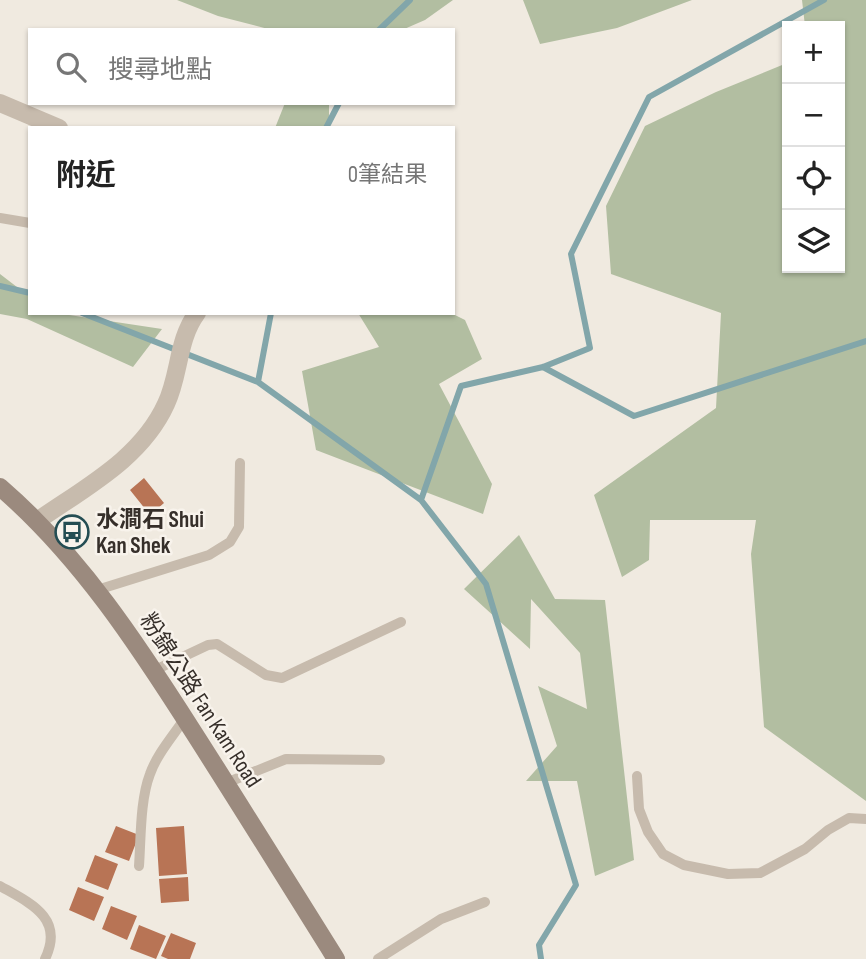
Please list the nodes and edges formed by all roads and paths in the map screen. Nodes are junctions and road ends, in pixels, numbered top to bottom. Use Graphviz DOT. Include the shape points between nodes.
graph roads {
  1 [pos="0,103"];
  2 [pos="54,126"];
  3 [pos="0,218"];
  4 [pos="28,223"];
  5 [pos="196,315"];
  6 [pos="240,463"];
  7 [pos="0,488"];
  8 [pos="37,521"];
  9 [pos="97,590"];
  10 [pos="401,622"];
  11 [pos="155,670"];
  12 [pos="185,718"];
  13 [pos="380,760"];
  14 [pos="637,776"];
  15 [pos="226,783"];
  16 [pos="866,819"];
  17 [pos="139,866"];
  18 [pos="0,886"];
  19 [pos="485,902"];
  20 [pos="45,959"];
  21 [pos="336,959"];
  22 [pos="378,959"];
  1 -- 2 [label="street"];
  3 -- 4 [label="lane"];
  5 -- 8 [label="street" via="185,336 168,402 140,446"];
  6 -- 9 [label="lane" via="239,527 230,542 209,555"];
  7 -- 8 [label="main road, 粉錦公路 Fan Kam Road"];
  8 -- 9 [label="main road, 粉錦公路 Fan Kam Road"];
  9 -- 11 [label="main road, 粉錦公路 Fan Kam Road"];
  10 -- 11 [label="lane" via="282,678 266,675 217,644"];
  11 -- 12 [label="main road, 粉錦公路 Fan Kam Road"];
  12 -- 15 [label="main road, 粉錦公路 Fan Kam Road"];
  12 -- 17 [label="lane" via="150,774"];
  13 -- 15 [label="lane" via="286,760"];
  14 -- 16 [label="lane" via="639,809 663,854 728,874 760,873 849,818"];
  15 -- 21 [label="main road, 粉錦公路 Fan Kam Road"];
  18 -- 20 [label="lane" via="43,914 52,936"];
  19 -- 22 [label="lane" via="441,919"];
}
